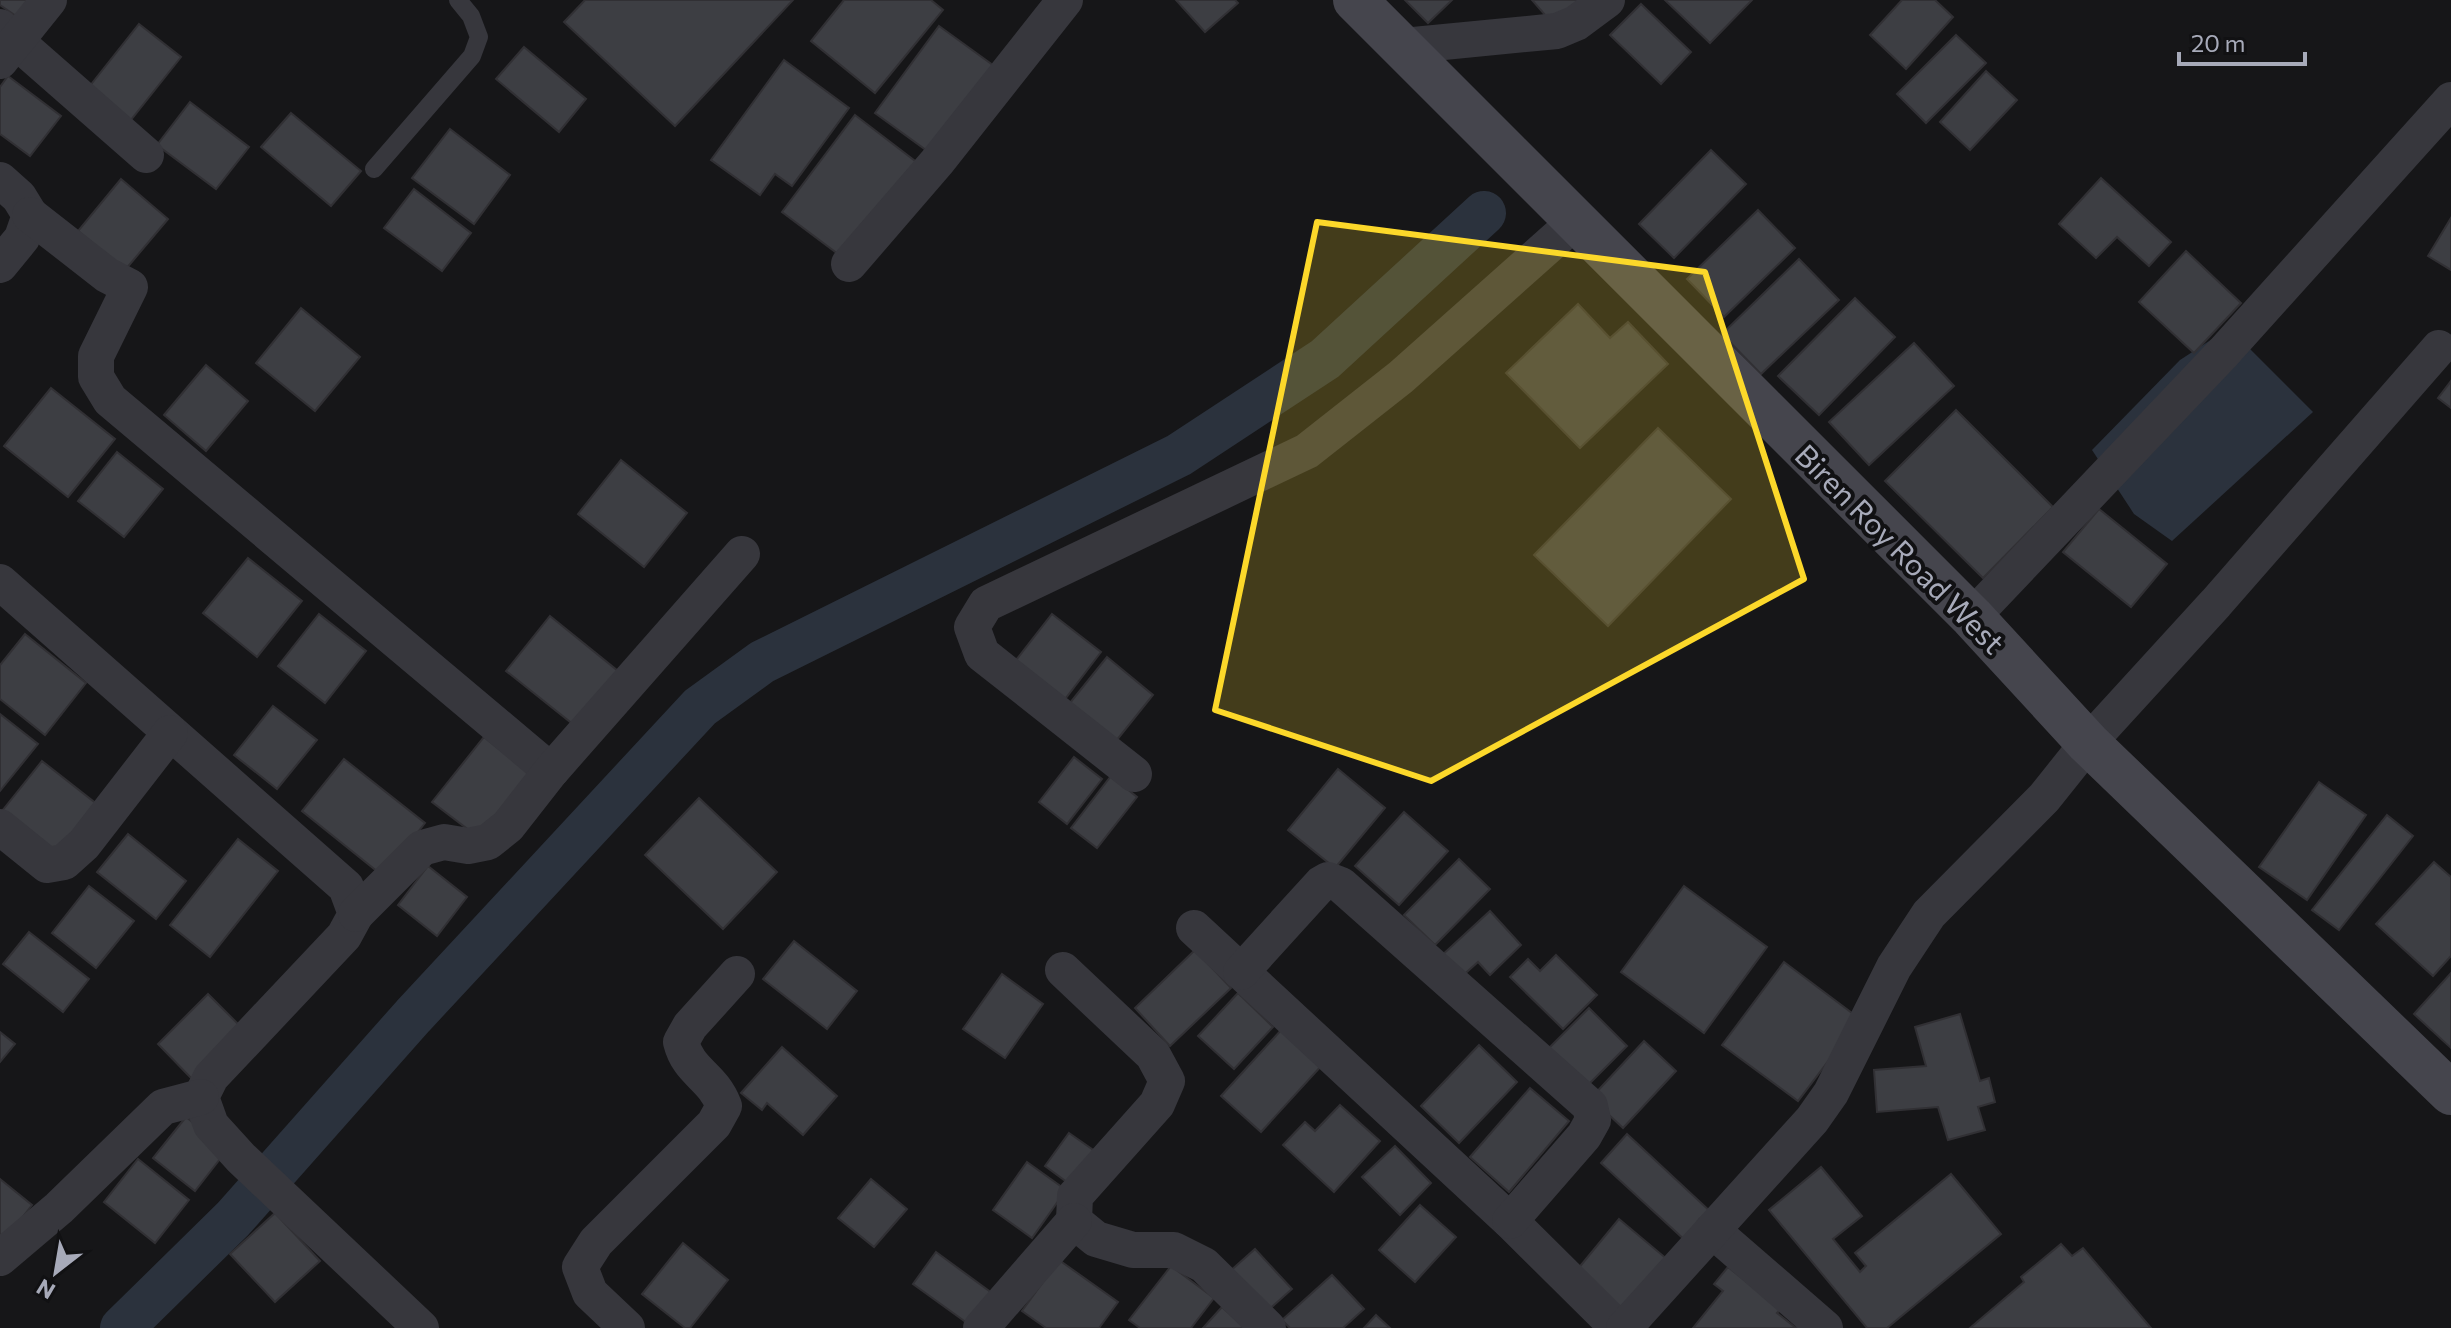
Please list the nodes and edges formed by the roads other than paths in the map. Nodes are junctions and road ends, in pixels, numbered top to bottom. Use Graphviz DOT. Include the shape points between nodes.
graph roads {
  1 [pos="49,0"];
  2 [pos="458,0"];
  3 [pos="1065,0"];
  4 [pos="1355,0"];
  5 [pos="1607,0"];
  6 [pos="5,43"];
  7 [pos="1403,46"];
  8 [pos="2451,100"];
  9 [pos="146,155"];
  10 [pos="374,169"];
  11 [pos="0,180"];
  12 [pos="30,215"];
  13 [pos="1575,222"];
  14 [pos="849,264"];
  15 [pos="0,265"];
  16 [pos="2439,348"];
  17 [pos="742,554"];
  18 [pos="6,602"];
  19 [pos="1972,617"];
  20 [pos="170,733"];
  21 [pos="2088,743"];
  22 [pos="551,771"];
  23 [pos="1134,774"];
  24 [pos="0,827"];
  25 [pos="356,914"];
  26 [pos="1194,928"];
  27 [pos="1063,970"];
  28 [pos="1241,972"];
  29 [pos="737,974"];
  30 [pos="2451,1093"];
  31 [pos="201,1097"];
  32 [pos="1074,1221"];
  33 [pos="1510,1221"];
  34 [pos="1712,1230"];
  35 [pos="0,1258"];
  36 [pos="421,1328"];
  37 [pos="627,1328"];
  38 [pos="981,1328"];
  39 [pos="1268,1328"];
  40 [pos="1618,1328"];
  41 [pos="1624,1328"];
  42 [pos="1825,1328"];
  1 -- 6 [label="street"];
  2 -- 10 [label="lane" via="479,37 472,56"];
  3 -- 14 [label="street"];
  4 -- 7 [label="main road, Biren Roy Road West"];
  5 -- 7 [label="street" via="1557,31"];
  6 -- 9 [label="street"];
  7 -- 13 [label="main road, Biren Roy Road West"];
  8 -- 19 [label="street" via="2224,352"];
  11 -- 12 [label="street"];
  12 -- 15 [label="street" via="22,238"];
  12 -- 22 [label="street" via="130,287 96,356 96,377 110,400"];
  13 -- 19 [label="main road, Biren Roy Road West"];
  13 -- 23 [label="street" via="1401,377 1307,451 986,604 972,627 982,654"];
  16 -- 21 [label="street"];
  17 -- 22 [label="street"];
  18 -- 20 [label="street"];
  19 -- 21 [label="main road, Biren Roy Road West"];
  20 -- 24 [label="street" via="84,844 64,862 47,865"];
  20 -- 25 [label="street" via="346,887"];
  21 -- 30 [label="main road, Biren Roy Road West"];
  21 -- 34 [label="street" via="2044,798 1929,914 1894,967 1831,1093 1786,1151"];
  22 -- 25 [label="street" via="508,826 488,842 422,848"];
  25 -- 31 [label="street" via="344,936 211,1077"];
  26 -- 28 [label="street"];
  27 -- 32 [label="street" via="1153,1055 1167,1081 1157,1104 1075,1196"];
  28 -- 33 [label="street"];
  28 -- 33 [label="street" via="1328,880 1341,885 1590,1106 1593,1120 1584,1136"];
  29 -- 37 [label="street" via="681,1042 686,1061 717,1087 724,1106 714,1124 596,1242 580,1267 590,1293"];
  31 -- 35 [label="street" via="163,1107"];
  31 -- 36 [label="street" via="211,1125 241,1158"];
  32 -- 38 [label="street"];
  32 -- 39 [label="street" via="1096,1239 1133,1250 1174,1250 1204,1265"];
  33 -- 40 [label="street"];
  34 -- 41 [label="street"];
  34 -- 42 [label="street"];
}
